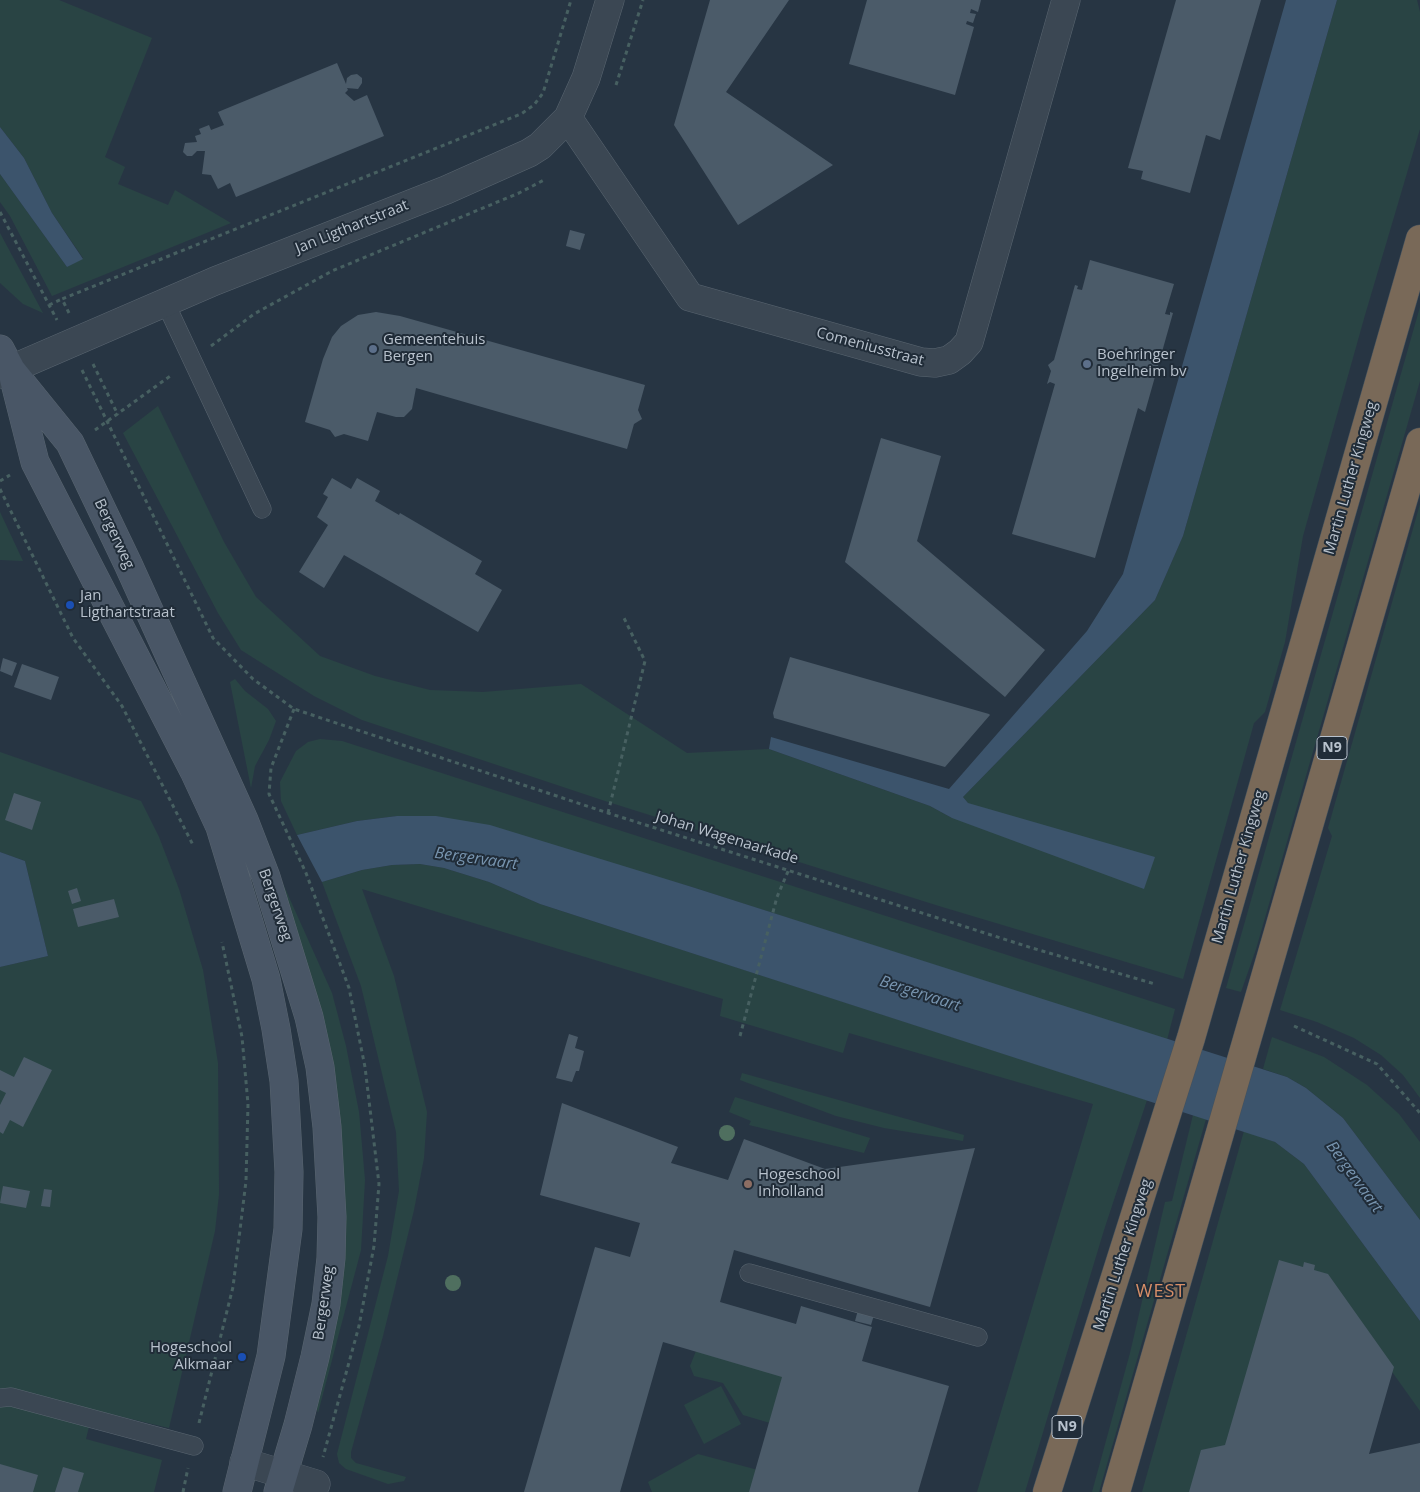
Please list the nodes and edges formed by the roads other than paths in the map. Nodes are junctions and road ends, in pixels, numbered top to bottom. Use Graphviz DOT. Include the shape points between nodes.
graph roads {
  1 [pos="610,0"];
  2 [pos="1066,0"];
  3 [pos="568,118"];
  4 [pos="1420,239"];
  5 [pos="165,302"];
  6 [pos="4,364"];
  7 [pos="1420,442"];
  8 [pos="262,509"];
  9 [pos="749,1273"];
  10 [pos="978,1337"];
  11 [pos="0,1398"];
  12 [pos="194,1446"];
  13 [pos="244,1462"];
  14 [pos="281,1483"];
  15 [pos="316,1484"];
  16 [pos="237,1492"];
  17 [pos="1047,1492"];
  18 [pos="1116,1492"];
  1 -- 3 [label="street, Jan Ligthartstraat" via="586,78"];
  2 -- 3 [label="street, Comeniusstraat" via="969,342 960,352 942,362 920,362 690,297"];
  3 -- 5 [label="street, Jan Ligthartstraat" via="529,153 446,190"];
  4 -- 17 [label="highway, Martin Luther Kingweg / N9" via="1191,1038"];
  5 -- 6 [label="street, Jan Ligthartstraat" via="81,338"];
  5 -- 8 [label="lane"];
  6 -- 13 [label="main road, Bergerweg" via="35,462 217,821 266,979 284,1082 289,1172 288,1228 271,1356"];
  6 -- 14 [label="main road, Bergerweg" via="70,443 136,582 244,820 286,935 309,1017 320,1067 327,1127 331,1258 315,1357"];
  7 -- 18 [label="highway, N9"];
  9 -- 10 [label="lane"];
  11 -- 12 [label="lane" via="11,1397"];
  13 -- 14 [label="street"];
  13 -- 16 [label="main road, Bergerweg"];
  14 -- 15 [label="street"];
}
